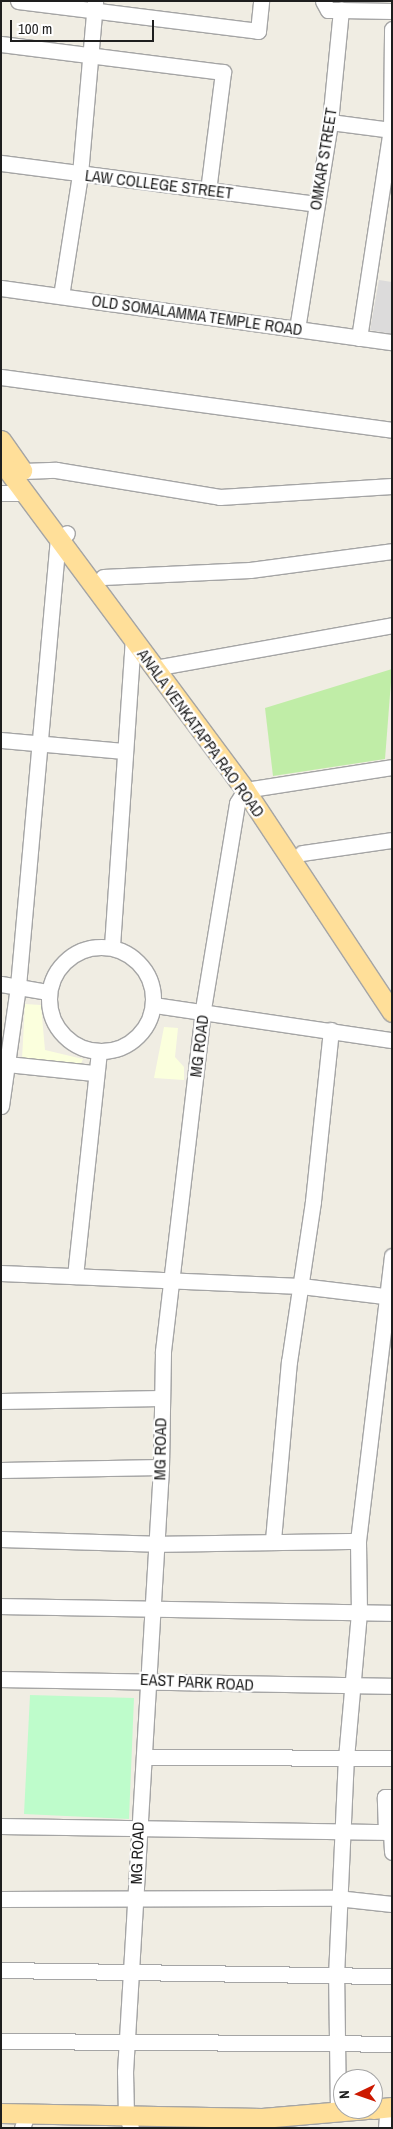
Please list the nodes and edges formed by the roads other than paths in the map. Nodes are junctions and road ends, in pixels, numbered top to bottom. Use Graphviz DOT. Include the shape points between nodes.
graph roads {
  1 [pos="18,1"];
  2 [pos="261,1"];
  3 [pos="323,1"];
  4 [pos="95,7"];
  5 [pos="341,10"];
  6 [pos="392,11"];
  7 [pos="392,29"];
  8 [pos="1,44"];
  9 [pos="89,56"];
  10 [pos="330,122"];
  11 [pos="392,130"];
  12 [pos="1,163"];
  13 [pos="80,174"];
  14 [pos="208,190"];
  15 [pos="316,204"];
  16 [pos="1,288"];
  17 [pos="61,296"];
  18 [pos="297,329"];
  19 [pos="359,338"];
  20 [pos="392,342"];
  21 [pos="1,377"];
  22 [pos="392,430"];
  23 [pos="1,440"];
  24 [pos="1,461"];
  25 [pos="23,471"];
  26 [pos="392,486"];
  27 [pos="1,493"];
  28 [pos="24,493"];
  29 [pos="62,537"];
  30 [pos="392,551"];
  31 [pos="103,577"];
  32 [pos="392,625"];
  33 [pos="133,639"];
  34 [pos="161,667"];
  35 [pos="1,740"];
  36 [pos="41,745"];
  37 [pos="125,751"];
  38 [pos="392,767"];
  39 [pos="251,789"];
  40 [pos="392,840"];
  41 [pos="302,853"];
  42 [pos="112,946"];
  43 [pos="1,984"];
  44 [pos="18,986"];
  45 [pos="392,990"];
  46 [pos="48,992"];
  47 [pos="154,1004"];
  48 [pos="203,1009"];
  49 [pos="392,1012"];
  50 [pos="330,1030"];
  51 [pos="392,1040"];
  52 [pos="99,1052"];
  53 [pos="7,1064"];
  54 [pos="94,1073"];
  55 [pos="1,1106"];
  56 [pos="392,1256"];
  57 [pos="1,1273"];
  58 [pos="75,1276"];
  59 [pos="170,1281"];
  60 [pos="301,1286"];
  61 [pos="389,1297"];
  62 [pos="161,1398"];
  63 [pos="1,1400"];
  64 [pos="161,1467"];
  65 [pos="1,1470"];
  66 [pos="1,1539"];
  67 [pos="273,1540"];
  68 [pos="358,1540"];
  69 [pos="156,1544"];
  70 [pos="1,1606"];
  71 [pos="152,1607"];
  72 [pos="358,1613"];
  73 [pos="392,1613"];
  74 [pos="1,1679"];
  75 [pos="148,1679"];
  76 [pos="350,1686"];
  77 [pos="392,1686"];
  78 [pos="146,1757"];
  79 [pos="346,1758"];
  80 [pos="392,1758"];
  81 [pos="392,1797"];
  82 [pos="1,1826"];
  83 [pos="137,1829"];
  84 [pos="346,1831"];
  85 [pos="390,1832"];
  86 [pos="392,1852"];
  87 [pos="1,1899"];
  88 [pos="136,1899"];
  89 [pos="340,1899"];
  90 [pos="392,1904"];
  91 [pos="1,1970"];
  92 [pos="130,1971"];
  93 [pos="336,1976"];
  94 [pos="392,1976"];
  95 [pos="127,2039"];
  96 [pos="1,2041"];
  97 [pos="337,2043"];
  98 [pos="392,2044"];
  99 [pos="337,2069"];
  100 [pos="384,2108"];
  101 [pos="333,2112"];
  102 [pos="1,2113"];
  103 [pos="25,2121"];
  104 [pos="128,2121"];
  105 [pos="261,2123"];
  106 [pos="386,2128"];
  1 -- 4 [label="street"];
  2 -- 4 [label="street" via="258,31"];
  3 -- 5 [label="street" via="328,10"];
  4 -- 9 [label="street"];
  5 -- 6 [label="street"];
  5 -- 10 [label="street, OMKAR STREET"];
  7 -- 11 [label="street"];
  8 -- 9 [label="street"];
  9 -- 13 [label="street"];
  9 -- 14 [label="street" via="223,72"];
  10 -- 11 [label="street"];
  10 -- 15 [label="street, OMKAR STREET"];
  11 -- 19 [label="street"];
  12 -- 13 [label="street, LAW COLLEGE STREET"];
  13 -- 14 [label="street, LAW COLLEGE STREET"];
  13 -- 17 [label="street"];
  14 -- 15 [label="street, LAW COLLEGE STREET"];
  15 -- 18 [label="street, OMKAR STREET"];
  16 -- 17 [label="street, OLD SOMALAMMA TEMPLE ROAD"];
  17 -- 18 [label="street, OLD SOMALAMMA TEMPLE ROAD"];
  18 -- 19 [label="street, OLD SOMALAMMA TEMPLE ROAD"];
  19 -- 20 [label="street, OLD SOMALAMMA TEMPLE ROAD"];
  21 -- 22 [label="street"];
  23 -- 25 [label="main road, ANALA VENKATAPPA RAO ROAD"];
  24 -- 28 [label="main road, ANALA VENKATAPPA RAO ROAD"];
  25 -- 26 [label="street" via="56,470 220,497"];
  25 -- 29 [label="main road, ANALA VENKATAPPA RAO ROAD"];
  27 -- 28 [label="street"];
  28 -- 29 [label="main road, ANALA VENKATAPPA RAO ROAD"];
  29 -- 31 [label="main road, ANALA VENKATAPPA RAO ROAD"];
  29 -- 33 [label="main road, ANALA VENKATAPPA RAO ROAD"];
  29 -- 36 [label="street"];
  30 -- 31 [label="street" via="250,570"];
  31 -- 34 [label="main road, ANALA VENKATAPPA RAO ROAD"];
  32 -- 34 [label="street"];
  33 -- 34 [label="main road, ANALA VENKATAPPA RAO ROAD"];
  33 -- 37 [label="street"];
  34 -- 39 [label="main road, ANALA VENKATAPPA RAO ROAD"];
  35 -- 36 [label="street"];
  36 -- 37 [label="street"];
  36 -- 44 [label="street"];
  37 -- 42 [label="street"];
  38 -- 39 [label="street"];
  39 -- 41 [label="main road, ANALA VENKATAPPA RAO ROAD"];
  39 -- 48 [label="street, MG ROAD" via="237,803"];
  39 -- 49 [label="main road, ANALA VENKATAPPA RAO ROAD"];
  40 -- 41 [label="street"];
  41 -- 45 [label="main road, ANALA VENKATAPPA RAO ROAD"];
  42 -- 46 [label="street" via="83,948 60,965"];
  42 -- 47 [label="street" via="136,957 151,979"];
  43 -- 44 [label="street"];
  44 -- 46 [label="street"];
  44 -- 53 [label="street"];
  46 -- 52 [label="street" via="56,1026 82,1048"];
  47 -- 48 [label="street"];
  47 -- 52 [label="street" via="145,1029 125,1047"];
  48 -- 50 [label="street"];
  48 -- 59 [label="street, MG ROAD"];
  50 -- 51 [label="street"];
  50 -- 60 [label="street"];
  52 -- 54 [label="street"];
  53 -- 54 [label="street"];
  53 -- 55 [label="street"];
  54 -- 58 [label="street"];
  56 -- 61 [label="street"];
  57 -- 58 [label="street"];
  58 -- 59 [label="street"];
  59 -- 60 [label="street"];
  59 -- 62 [label="street, MG ROAD"];
  60 -- 61 [label="street"];
  60 -- 67 [label="street" via="289,1362"];
  61 -- 68 [label="street"];
  62 -- 63 [label="street"];
  62 -- 64 [label="street, MG ROAD"];
  64 -- 65 [label="street"];
  64 -- 69 [label="street, MG ROAD"];
  66 -- 69 [label="street"];
  67 -- 68 [label="street"];
  67 -- 69 [label="street"];
  68 -- 72 [label="street"];
  69 -- 71 [label="street, MG ROAD"];
  70 -- 71 [label="street"];
  71 -- 72 [label="street" via="275,1614"];
  71 -- 75 [label="street, MG ROAD"];
  72 -- 73 [label="street"];
  72 -- 76 [label="street"];
  74 -- 75 [label="street, EAST PARK ROAD"];
  75 -- 76 [label="street, EAST PARK ROAD"];
  75 -- 78 [label="street, MG ROAD"];
  76 -- 77 [label="street, EAST PARK ROAD"];
  76 -- 79 [label="street"];
  78 -- 79 [label="street"];
  78 -- 83 [label="street, MG ROAD"];
  79 -- 80 [label="street"];
  79 -- 84 [label="street"];
  81 -- 85 [label="street" via="385,1798"];
  82 -- 83 [label="street"];
  83 -- 84 [label="street"];
  83 -- 88 [label="street, MG ROAD"];
  84 -- 85 [label="street"];
  84 -- 89 [label="street"];
  85 -- 86 [label="street"];
  87 -- 88 [label="street"];
  88 -- 89 [label="street"];
  88 -- 92 [label="street, MG ROAD"];
  89 -- 90 [label="street"];
  89 -- 93 [label="street"];
  91 -- 92 [label="street"];
  92 -- 93 [label="street"];
  92 -- 95 [label="street, MG ROAD"];
  93 -- 94 [label="street"];
  93 -- 97 [label="street"];
  95 -- 96 [label="street"];
  95 -- 97 [label="street"];
  95 -- 104 [label="street, MG ROAD"];
  97 -- 98 [label="street"];
  97 -- 99 [label="street"];
  100 -- 106 [label="street"];
  101 -- 105 [label="main road"];
  102 -- 103 [label="main road"];
  103 -- 104 [label="main road"];
  104 -- 105 [label="main road"];
}
